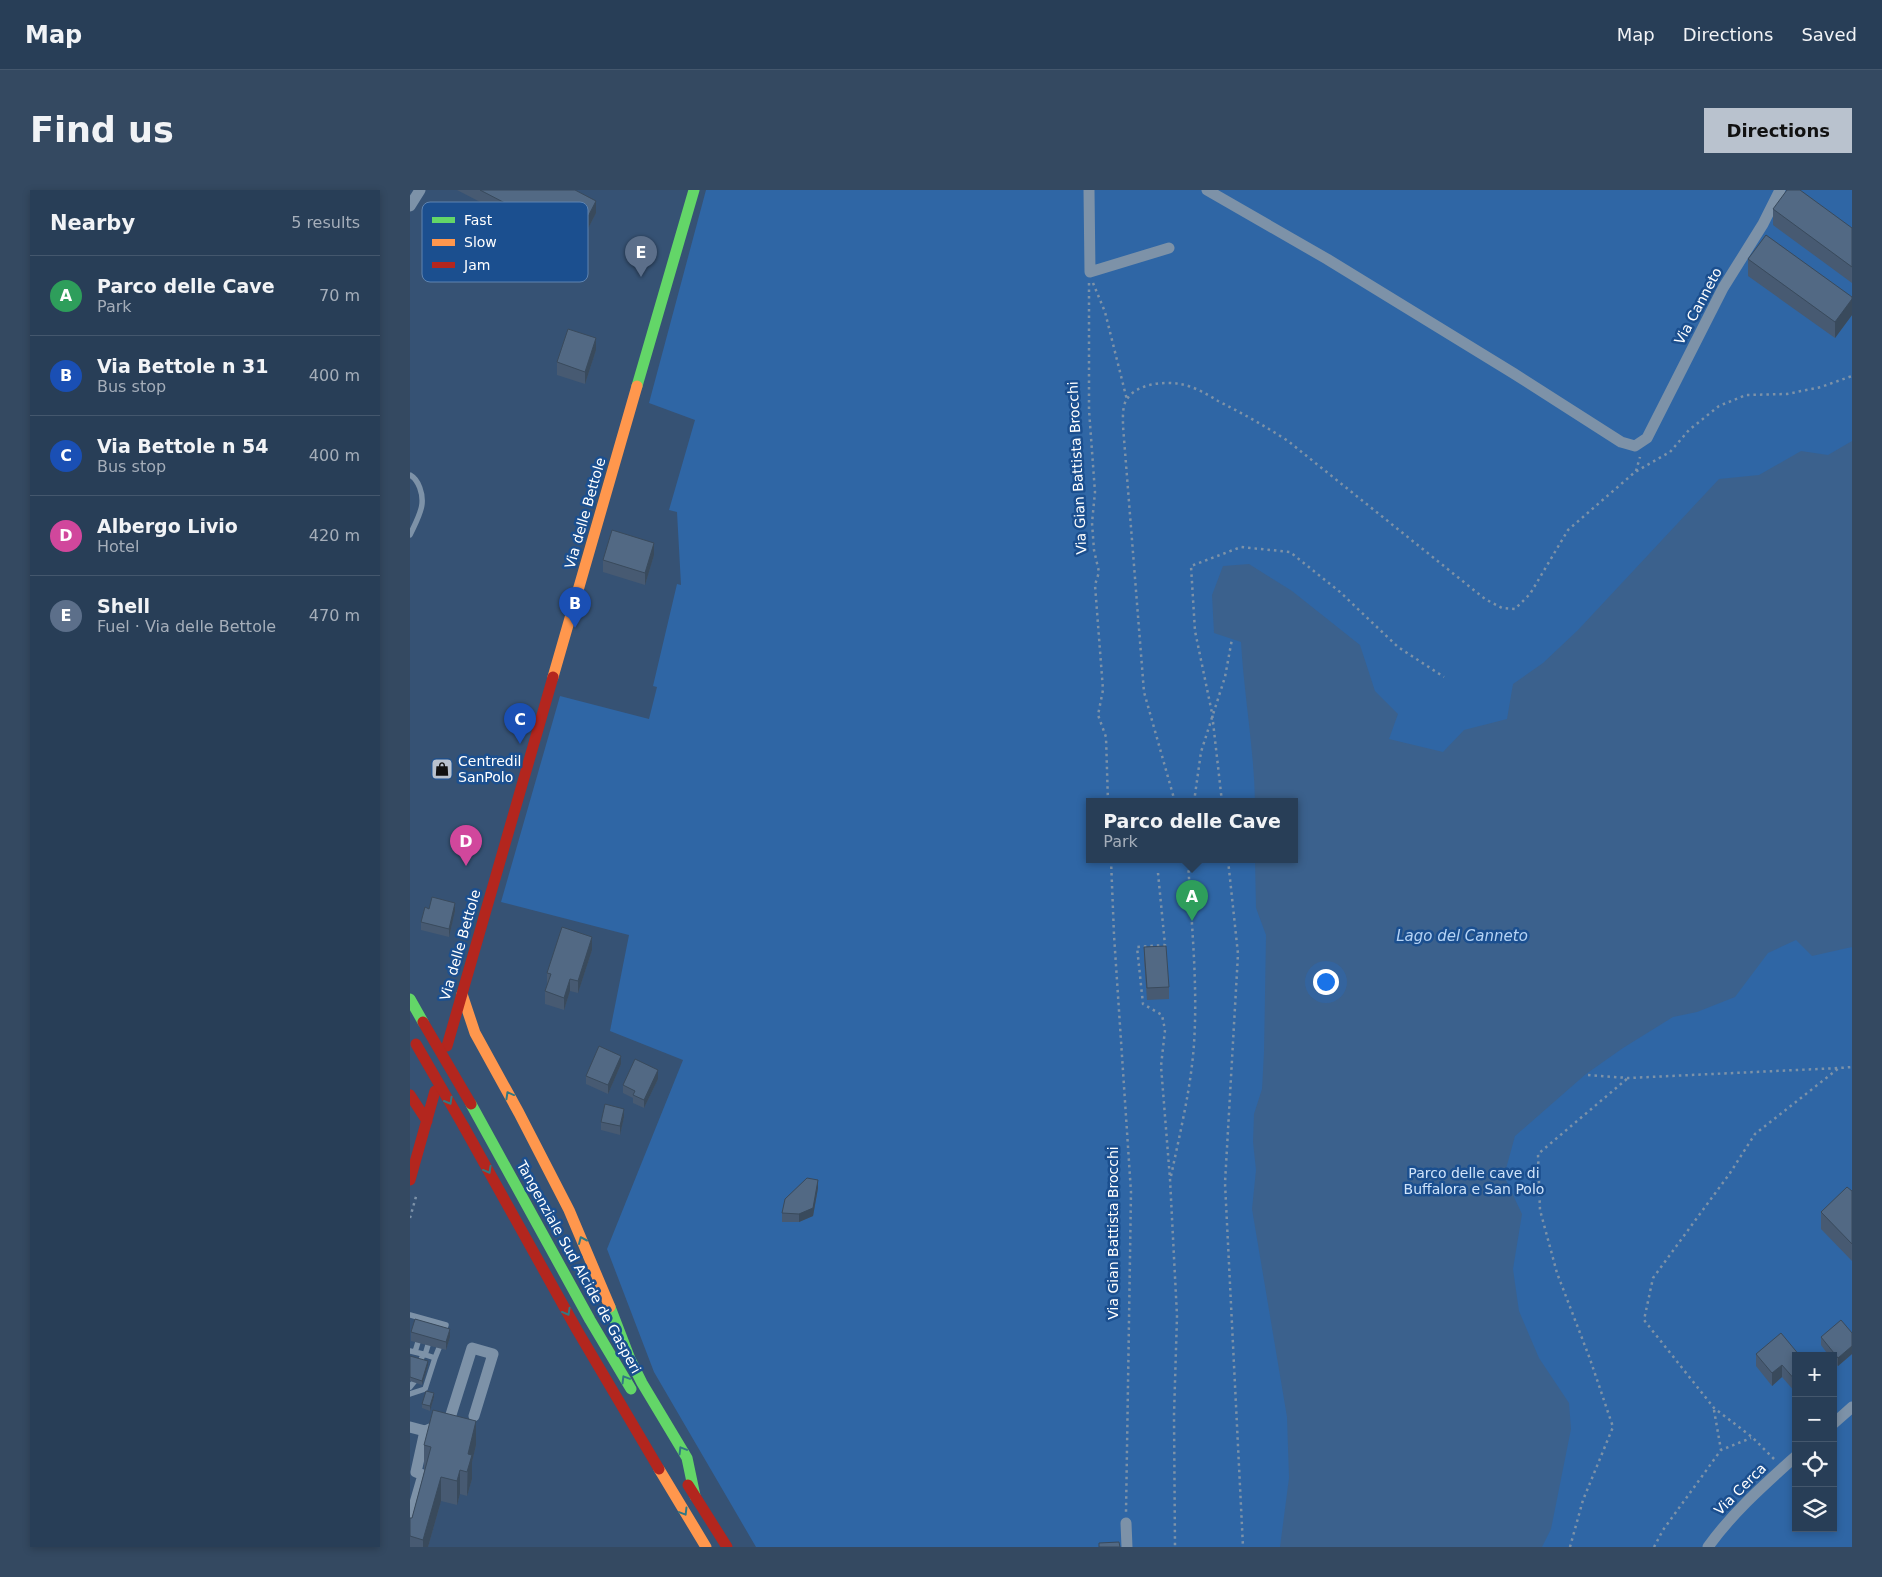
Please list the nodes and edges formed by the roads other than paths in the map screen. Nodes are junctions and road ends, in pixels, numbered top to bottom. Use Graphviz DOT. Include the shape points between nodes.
graph roads {
  1 [pos="420,190"];
  2 [pos="694,190"];
  3 [pos="1089,190"];
  4 [pos="1208,190"];
  5 [pos="1780,190"];
  6 [pos="410,206"];
  7 [pos="1168,248"];
  8 [pos="410,475"];
  9 [pos="410,535"];
  10 [pos="462,994"];
  11 [pos="410,999"];
  12 [pos="410,1033"];
  13 [pos="447,1046"];
  14 [pos="435,1091"];
  15 [pos="410,1094"];
  16 [pos="427,1121"];
  17 [pos="410,1180"];
  18 [pos="410,1314"];
  19 [pos="442,1335"];
  20 [pos="418,1342"];
  21 [pos="428,1345"];
  22 [pos="438,1348"];
  23 [pos="412,1351"];
  24 [pos="424,1354"];
  25 [pos="435,1358"];
  26 [pos="420,1363"];
  27 [pos="410,1394"];
  28 [pos="635,1395"];
  29 [pos="1852,1407"];
  30 [pos="474,1416"];
  31 [pos="1837,1420"];
  32 [pos="410,1427"];
  33 [pos="425,1431"];
  34 [pos="1792,1460"];
  35 [pos="675,1462"];
  36 [pos="695,1496"];
  37 [pos="410,1520"];
  38 [pos="1126,1523"];
  39 [pos="706,1547"];
  40 [pos="727,1547"];
  41 [pos="1127,1547"];
  42 [pos="1708,1547"];
  1 -- 6 [label="street"];
  2 -- 10 [label="main road, Via delle Bettole"];
  3 -- 7 [label="street" via="1090,272"];
  4 -- 5 [label="street, Via Canneto" via="1336,264 1621,442 1635,446 1647,438 1723,288"];
  8 -- 9 [label="lane" via="419,487 422,505"];
  10 -- 13 [label="main road, Via delle Bettole"];
  36 -- 10 [label="main road, one-way" via="687,1458 630,1359 569,1210 475,1033"];
  28 -- 11 [label="main road, Tangenziale Sud Alcide de Gasperi, one-way, bridge"];
  12 -- 39 [label="main road, one-way, bridge" via="577,1330"];
  14 -- 16 [label="main road"];
  15 -- 16 [label="main road"];
  16 -- 17 [label="main road"];
  18 -- 19 [label="lane" via="424,1321 446,1325"];
  20 -- 23 [label="lane"];
  21 -- 24 [label="lane"];
  22 -- 25 [label="lane"];
  23 -- 24 [label="lane"];
  24 -- 25 [label="lane"];
  24 -- 26 [label="lane"];
  25 -- 27 [label="lane" via="425,1389"];
  29 -- 31 [label="street"];
  30 -- 33 [label="street" via="493,1354 472,1348 449,1421"];
  32 -- 33 [label="street"];
  33 -- 37 [label="street" via="416,1472 423,1475"];
  34 -- 42 [label="street, Via Cerca" via="1735,1514"];
  35 -- 36 [label="main road"];
  36 -- 40 [label="main road"];
  38 -- 41 [label="street"];
}
